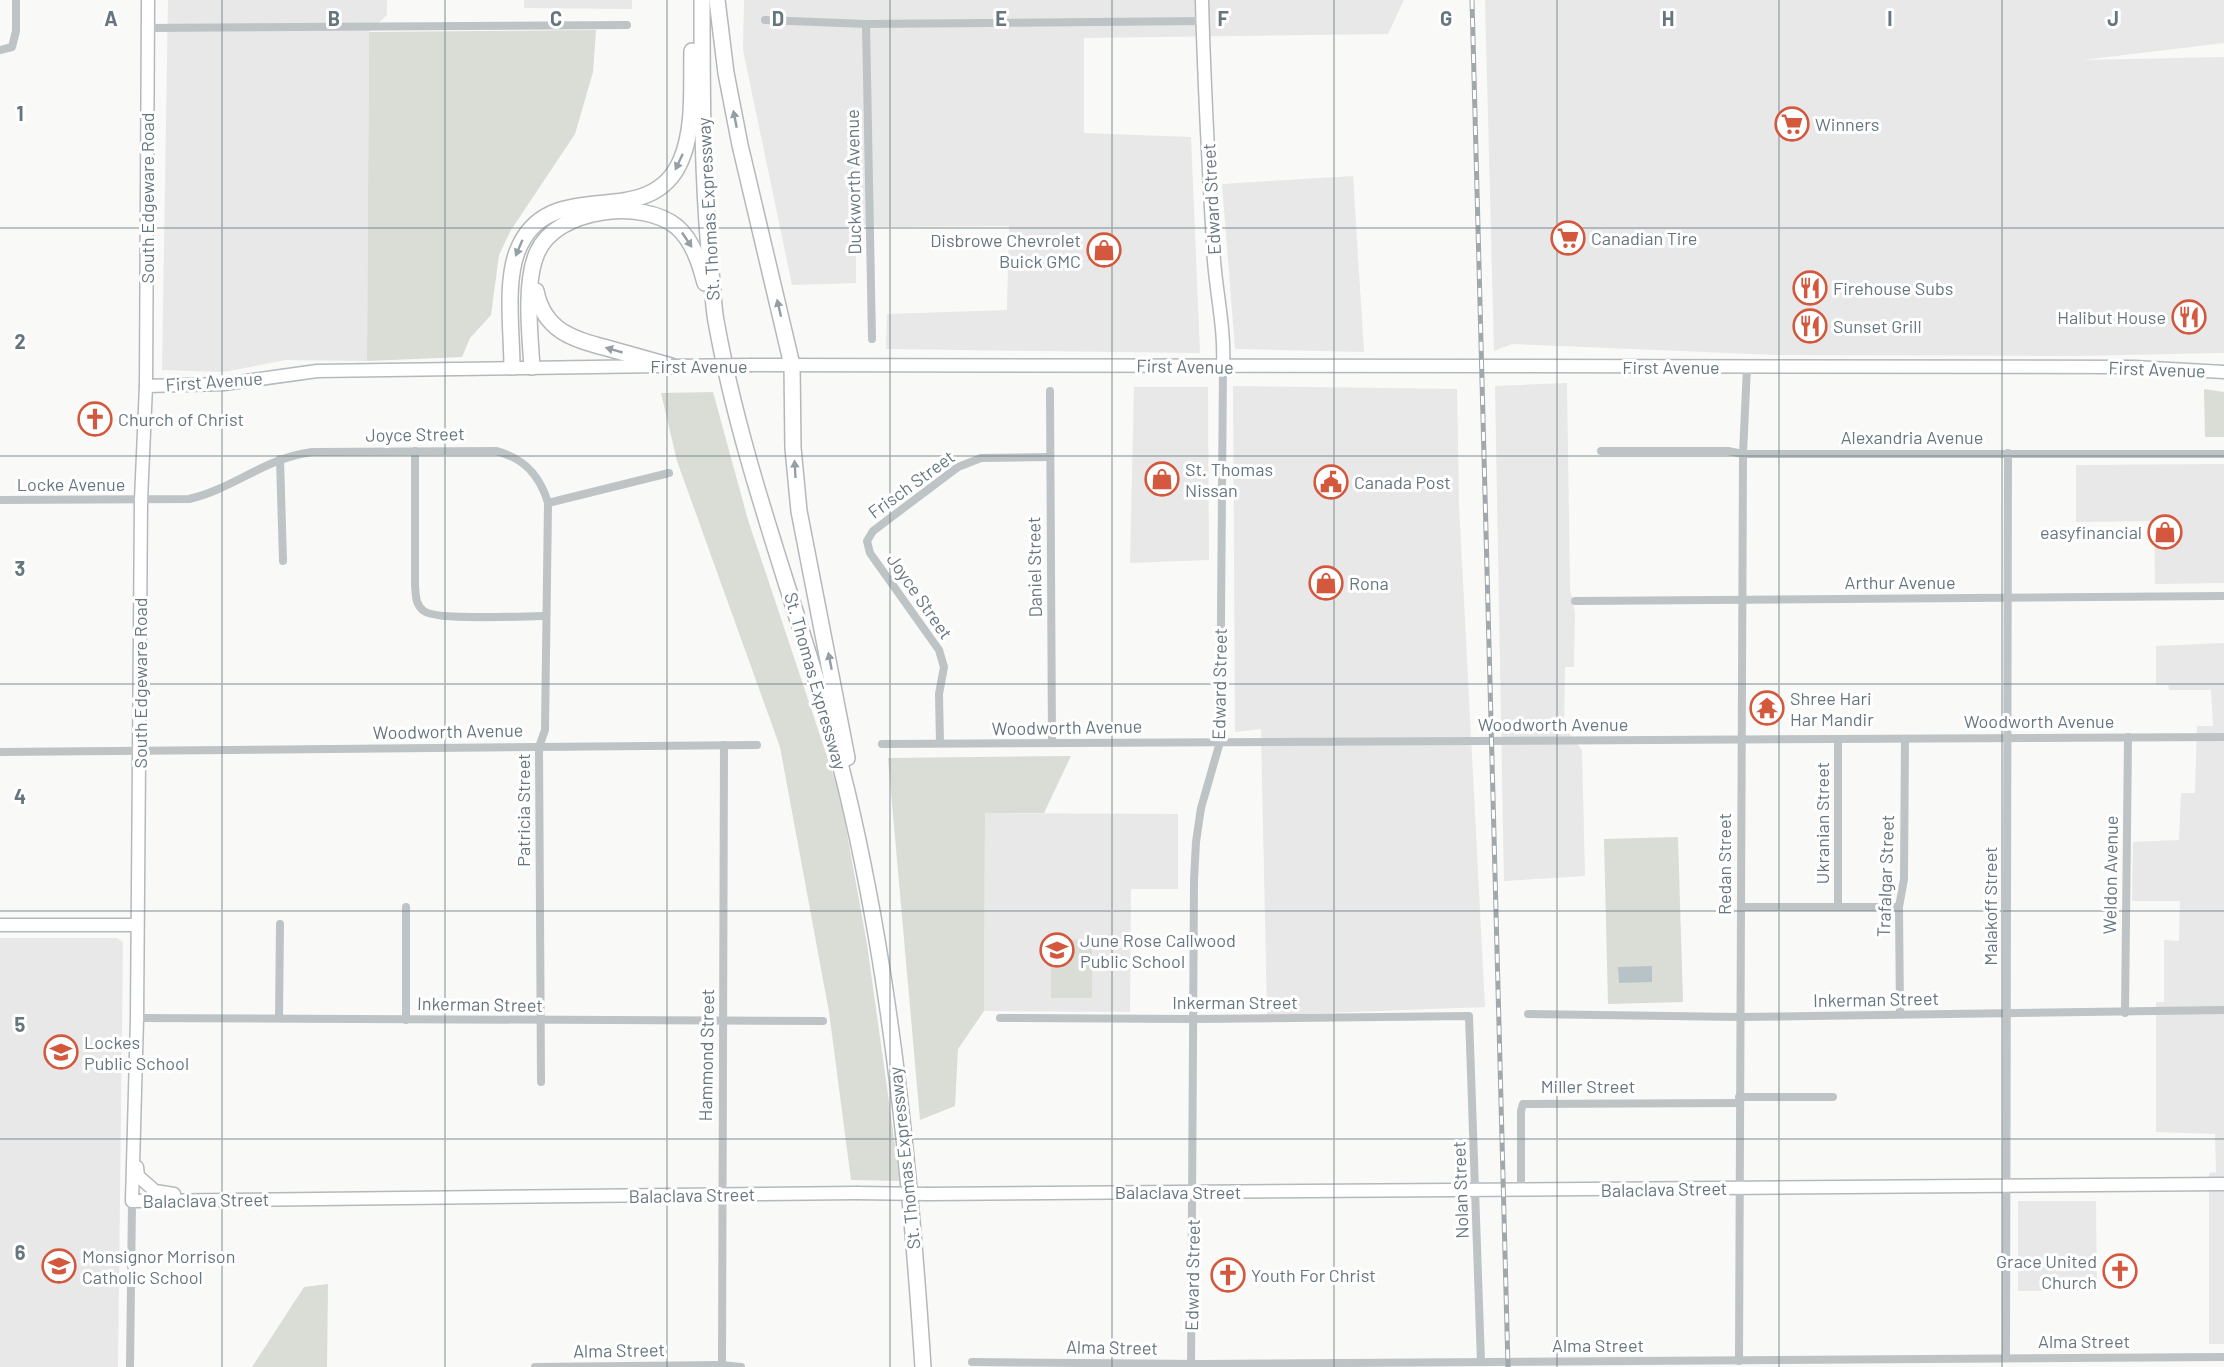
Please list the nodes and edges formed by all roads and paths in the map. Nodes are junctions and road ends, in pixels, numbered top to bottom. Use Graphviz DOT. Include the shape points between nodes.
graph roads {
  1 [pos="16,0"];
  2 [pos="148,0"];
  3 [pos="694,0"];
  4 [pos="702,0"];
  5 [pos="717,0"];
  6 [pos="1202,0"];
  7 [pos="765,20"];
  8 [pos="1202,21"];
  9 [pos="866,24"];
  10 [pos="627,25"];
  11 [pos="147,27"];
  12 [pos="0,50"];
  13 [pos="535,262"];
  14 [pos="715,318"];
  15 [pos="872,339"];
  16 [pos="792,365"];
  17 [pos="671,366"];
  18 [pos="1223,366"];
  19 [pos="512,367"];
  20 [pos="532,367"];
  21 [pos="1747,367"];
  22 [pos="2220,370"];
  23 [pos="146,386"];
  24 [pos="1050,391"];
  25 [pos="414,451"];
  26 [pos="1600,451"];
  27 [pos="2008,453"];
  28 [pos="1743,454"];
  29 [pos="2224,454"];
  30 [pos="1049,458"];
  31 [pos="280,459"];
  32 [pos="669,473"];
  33 [pos="0,500"];
  34 [pos="141,500"];
  35 [pos="548,503"];
  36 [pos="867,541"];
  37 [pos="283,561"];
  38 [pos="2224,596"];
  39 [pos="2008,598"];
  40 [pos="1742,599"];
  41 [pos="1575,601"];
  42 [pos="546,616"];
  43 [pos="2128,737"];
  44 [pos="2224,737"];
  45 [pos="2008,738"];
  46 [pos="1838,739"];
  47 [pos="1905,739"];
  48 [pos="1741,740"];
  49 [pos="1052,742"];
  50 [pos="1220,742"];
  51 [pos="940,743"];
  52 [pos="882,744"];
  53 [pos="724,745"];
  54 [pos="757,745"];
  55 [pos="539,747"];
  56 [pos="140,751"];
  57 [pos="0,752"];
  58 [pos="864,864"];
  59 [pos="405,907"];
  60 [pos="1741,907"];
  61 [pos="1838,907"];
  62 [pos="1899,907"];
  63 [pos="280,924"];
  64 [pos="0,925"];
  65 [pos="137,925"];
  66 [pos="2224,1010"];
  67 [pos="2125,1012"];
  68 [pos="1528,1014"];
  69 [pos="1900,1014"];
  70 [pos="2006,1014"];
  71 [pos="1469,1016"];
  72 [pos="1000,1017"];
  73 [pos="1739,1017"];
  74 [pos="137,1018"];
  75 [pos="279,1018"];
  76 [pos="1193,1019"];
  77 [pos="406,1020"];
  78 [pos="541,1021"];
  79 [pos="724,1021"];
  80 [pos="823,1021"];
  81 [pos="541,1082"];
  82 [pos="1833,1097"];
  83 [pos="1739,1100"];
  84 [pos="134,1141"];
  85 [pos="2006,1184"];
  86 [pos="2224,1184"];
  87 [pos="1738,1188"];
  88 [pos="1477,1190"];
  89 [pos="1521,1190"];
  90 [pos="1192,1192"];
  91 [pos="721,1194"];
  92 [pos="217,1200"];
  93 [pos="132,1201"];
  94 [pos="2224,1357"];
  95 [pos="2006,1358"];
  96 [pos="1739,1361"];
  97 [pos="972,1362"];
  98 [pos="1481,1362"];
  99 [pos="1923,1363"];
  100 [pos="722,1365"];
  101 [pos="1191,1366"];
  102 [pos="130,1367"];
  103 [pos="535,1367"];
  104 [pos="741,1367"];
  105 [pos="922,1367"];
  1 -- 12 [label="street" via="16,39 12,47"];
  2 -- 11 [label="main road, South Edgeware Road"];
  3 -- 19 [label="highway, one-way" via="689,128 680,161 665,184 645,197 568,206 550,213 530,230 513,269"];
  4 -- 14 [label="highway, St. Thomas Expressway" via="704,182"];
  16 -- 5 [label="highway, one-way" via="740,145"];
  6 -- 8 [label="main road, Edward Street"];
  7 -- 9 [label="street"];
  8 -- 9 [label="street"];
  8 -- 18 [label="main road, Edward Street"];
  9 -- 15 [label="street, Duckworth Avenue"];
  10 -- 11 [label="street"];
  11 -- 23 [label="main road, South Edgeware Road"];
  13 -- 14 [label="highway, one-way" via="546,238 570,220 602,213 650,213 678,228 688,239"];
  17 -- 13 [label="highway, one-way" via="562,334 550,324 538,301"];
  13 -- 20 [label="highway" via="531,285"];
  14 -- 58 [label="highway, St. Thomas Expressway" via="743,440 840,763"];
  16 -- 17 [label="main road, First Avenue, bridge"];
  16 -- 18 [label="main road, First Avenue"];
  58 -- 16 [label="highway, one-way" via="840,714 799,511"];
  17 -- 20 [label="main road, First Avenue"];
  18 -- 21 [label="main road, First Avenue"];
  18 -- 50 [label="street, Edward Street"];
  19 -- 20 [label="main road, First Avenue"];
  19 -- 23 [label="main road, First Avenue" via="316,371 224,384"];
  21 -- 22 [label="main road, First Avenue"];
  21 -- 28 [label="street, Redan Street"];
  23 -- 34 [label="main road, South Edgeware Road"];
  24 -- 30 [label="street, Daniel Street"];
  25 -- 31 [label="street, Joyce Street" via="312,452"];
  25 -- 35 [label="street, Joyce Street" via="504,453 532,470"];
  25 -- 42 [label="street" via="415,585 421,609 438,616"];
  26 -- 28 [label="street, Alexandria Avenue"];
  27 -- 28 [label="street, Alexandria Avenue"];
  27 -- 29 [label="street, Alexandria Avenue"];
  27 -- 39 [label="street, Malakoff Street"];
  28 -- 40 [label="street, Redan Street"];
  30 -- 36 [label="street, Frisch Street" via="981,458 958,467 873,531"];
  30 -- 49 [label="street, Daniel Street"];
  31 -- 34 [label="street, Joyce Street" via="201,496"];
  31 -- 37 [label="street"];
  32 -- 35 [label="street"];
  33 -- 34 [label="street, Locke Avenue"];
  34 -- 56 [label="main road, South Edgeware Road"];
  35 -- 42 [label="street, Patricia Street"];
  36 -- 51 [label="street, Joyce Street" via="870,553 939,650 944,667 939,694"];
  38 -- 39 [label="street, Arthur Avenue"];
  39 -- 40 [label="street, Arthur Avenue"];
  39 -- 45 [label="street, Malakoff Street"];
  40 -- 41 [label="street, Arthur Avenue"];
  40 -- 48 [label="street, Redan Street"];
  42 -- 55 [label="street, Patricia Street" via="544,730"];
  43 -- 44 [label="street, Woodworth Avenue"];
  43 -- 45 [label="street, Woodworth Avenue"];
  43 -- 67 [label="street, Weldon Avenue"];
  45 -- 47 [label="street, Woodworth Avenue"];
  45 -- 70 [label="street, Malakoff Street"];
  46 -- 47 [label="street, Woodworth Avenue"];
  46 -- 48 [label="street, Woodworth Avenue"];
  46 -- 61 [label="street, Ukranian Street"];
  47 -- 62 [label="street, Trafalgar Street" via="1904,879"];
  48 -- 50 [label="street, Woodworth Avenue"];
  48 -- 60 [label="street, Redan Street"];
  49 -- 50 [label="street, Woodworth Avenue"];
  49 -- 51 [label="street, Woodworth Avenue"];
  50 -- 76 [label="street, Edward Street" via="1196,842"];
  51 -- 52 [label="street, Woodworth Avenue"];
  53 -- 54 [label="street, Woodworth Avenue"];
  53 -- 55 [label="street, Woodworth Avenue"];
  53 -- 79 [label="street, Hammond Street"];
  55 -- 56 [label="street, Woodworth Avenue"];
  55 -- 78 [label="street, Patricia Street"];
  56 -- 57 [label="street, Woodworth Avenue"];
  56 -- 65 [label="main road, South Edgeware Road"];
  58 -- 105 [label="highway, St. Thomas Expressway" via="900,1115"];
  59 -- 77 [label="street"];
  60 -- 61 [label="street"];
  60 -- 73 [label="street, Redan Street"];
  61 -- 62 [label="street"];
  62 -- 69 [label="street, Trafalgar Street"];
  63 -- 75 [label="street"];
  64 -- 65 [label="main road"];
  65 -- 74 [label="main road, South Edgeware Road"];
  66 -- 67 [label="street, Inkerman Street"];
  67 -- 70 [label="street, Inkerman Street"];
  68 -- 73 [label="street, Inkerman Street"];
  69 -- 70 [label="street, Inkerman Street"];
  69 -- 73 [label="street, Inkerman Street"];
  70 -- 85 [label="street, Malakoff Street"];
  71 -- 76 [label="street, Inkerman Street"];
  71 -- 88 [label="street, Nolan Street"];
  72 -- 76 [label="street, Inkerman Street"];
  73 -- 83 [label="street, Redan Street"];
  74 -- 75 [label="street, Inkerman Street"];
  74 -- 84 [label="main road, South Edgeware Road"];
  75 -- 77 [label="street, Inkerman Street"];
  76 -- 90 [label="street, Edward Street"];
  77 -- 78 [label="street, Inkerman Street"];
  78 -- 79 [label="street, Inkerman Street"];
  78 -- 81 [label="street, Patricia Street"];
  79 -- 80 [label="street, Inkerman Street"];
  79 -- 91 [label="street, Hammond Street"];
  82 -- 83 [label="street"];
  83 -- 87 [label="street, Redan Street"];
  83 -- 89 [label="street, Miller Street" via="1523,1104"];
  84 -- 92 [label="main road" via="138,1176 155,1191"];
  84 -- 93 [label="main road, South Edgeware Road"];
  85 -- 86 [label="main road, Balaclava Street"];
  85 -- 87 [label="main road, Balaclava Street"];
  85 -- 95 [label="street, Malakoff Street"];
  87 -- 89 [label="main road, Balaclava Street"];
  87 -- 96 [label="street, Redan Street"];
  88 -- 89 [label="main road, Balaclava Street"];
  88 -- 90 [label="main road, Balaclava Street"];
  88 -- 98 [label="street, Nolan Street"];
  90 -- 91 [label="main road, Balaclava Street, bridge"];
  90 -- 101 [label="street, Edward Street"];
  91 -- 92 [label="main road, Balaclava Street"];
  91 -- 100 [label="street, Hammond Street"];
  92 -- 93 [label="main road, Balaclava Street"];
  93 -- 102 [label="street, South Edgeware Road"];
  94 -- 95 [label="street, Alma Street"];
  95 -- 99 [label="street, Alma Street"];
  96 -- 98 [label="street, Alma Street"];
  96 -- 99 [label="street, Alma Street"];
  97 -- 101 [label="street, Alma Street"];
  98 -- 101 [label="street, Alma Street"];
  100 -- 103 [label="street, Alma Street"];
  100 -- 104 [label="street, Alma Street"];
}
